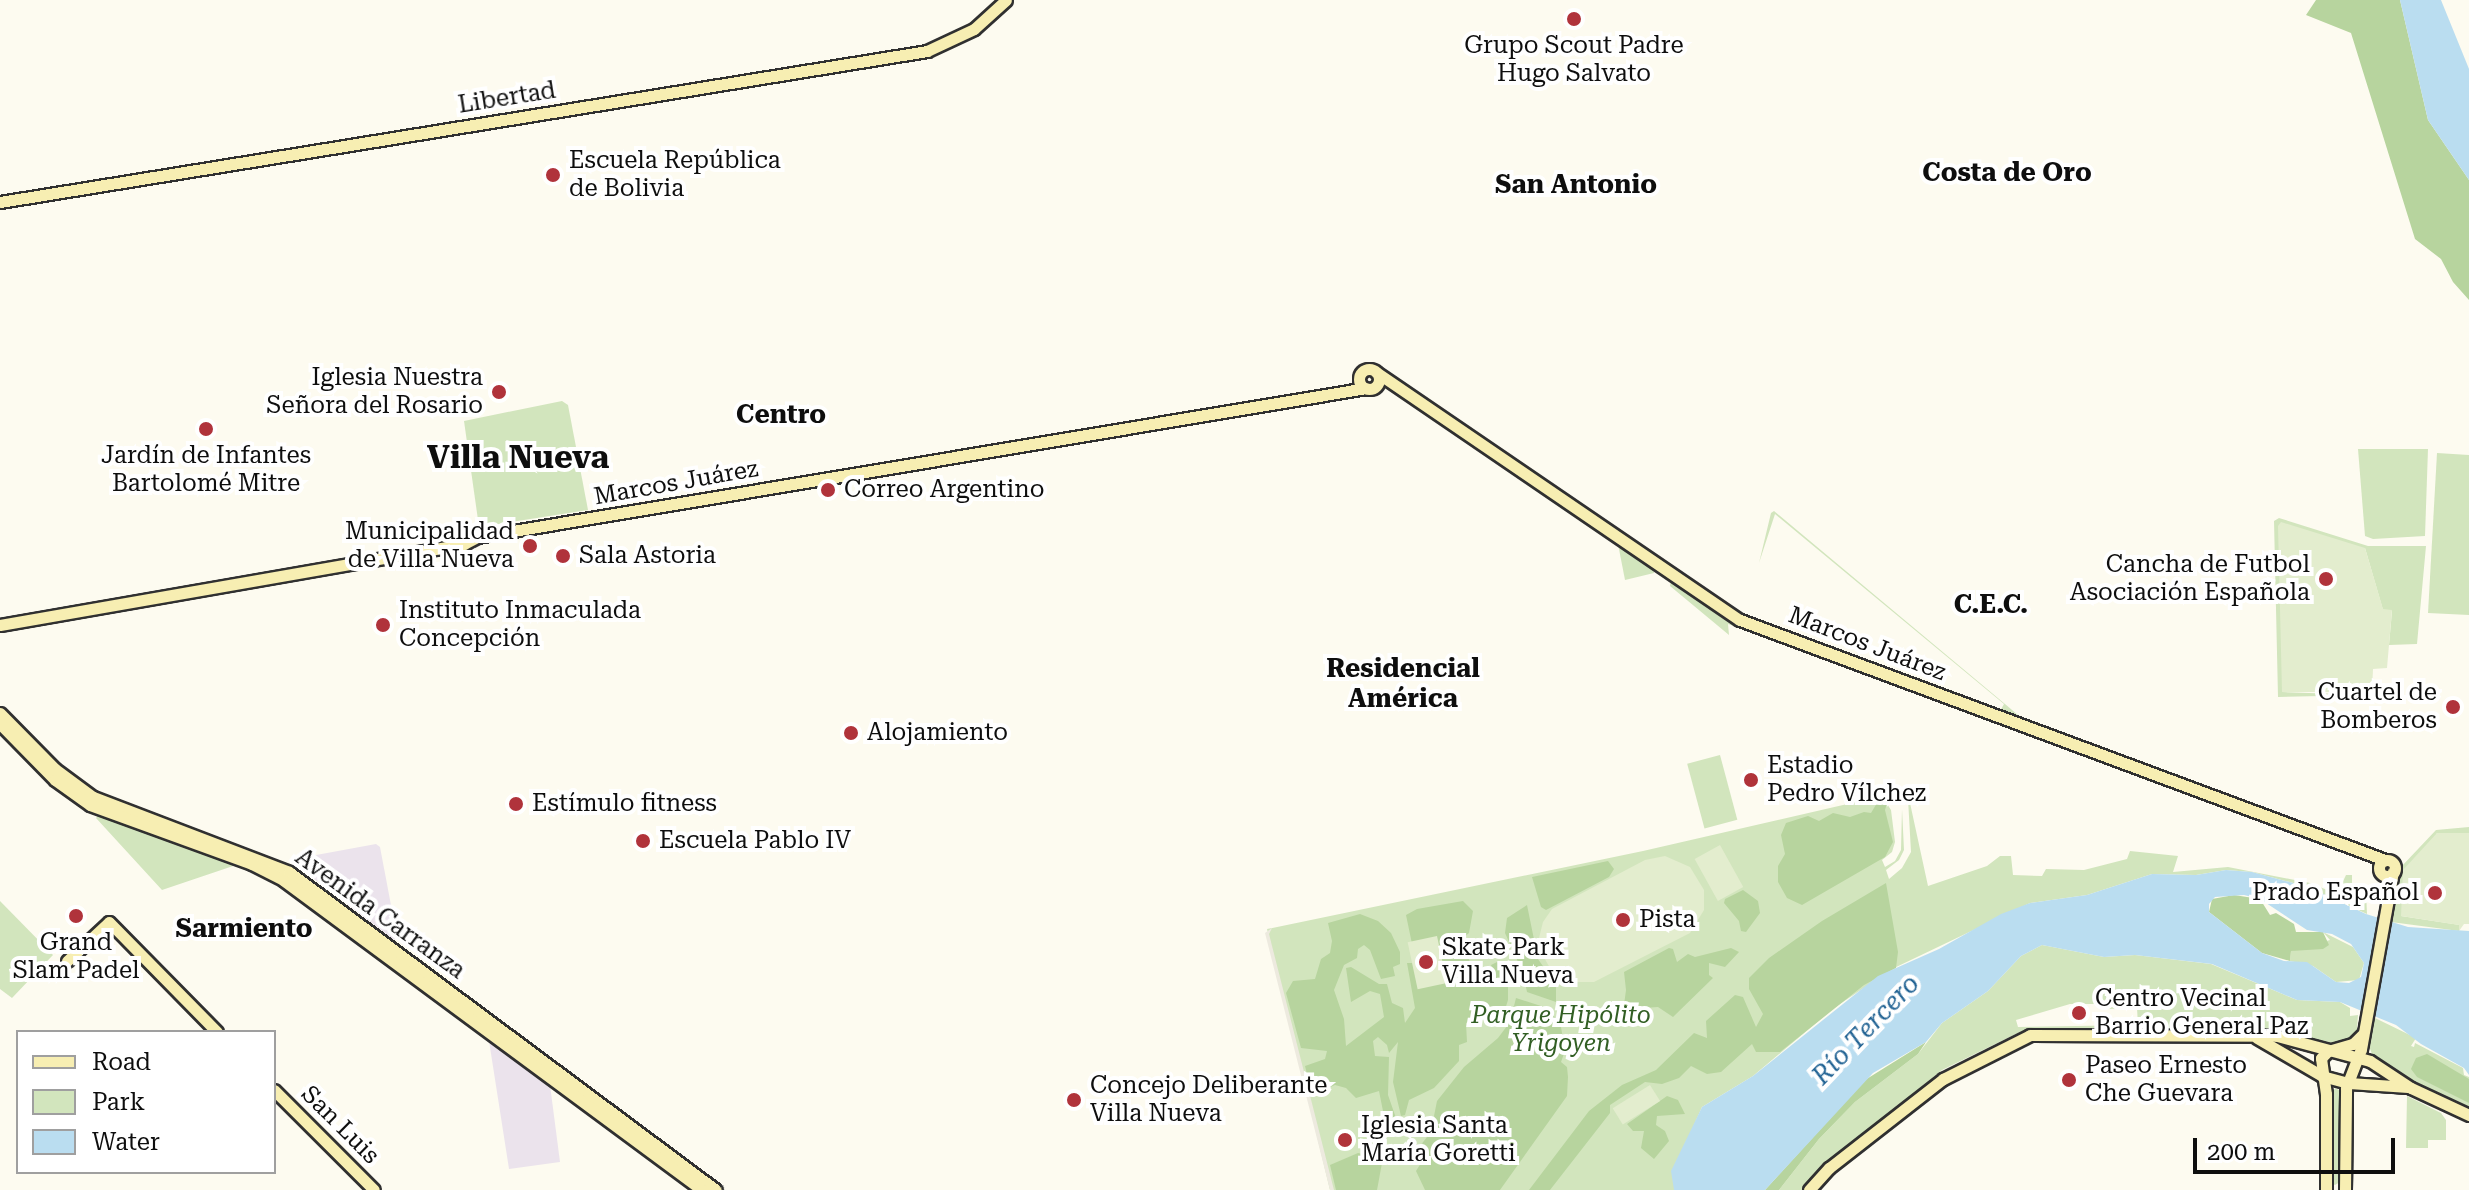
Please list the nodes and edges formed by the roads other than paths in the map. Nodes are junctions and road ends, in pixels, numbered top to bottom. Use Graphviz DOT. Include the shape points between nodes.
graph roads {
  1 [pos="1006,0"];
  2 [pos="0,202"];
  3 [pos="1365,387"];
  4 [pos="1408,395"];
  5 [pos="0,625"];
  6 [pos="0,713"];
  7 [pos="0,724"];
  8 [pos="67,961"];
  9 [pos="2365,1029"];
  10 [pos="215,1030"];
  11 [pos="2252,1036"];
  12 [pos="2332,1049"];
  13 [pos="2365,1059"];
  14 [pos="2322,1076"];
  15 [pos="2349,1083"];
  16 [pos="2411,1088"];
  17 [pos="276,1092"];
  18 [pos="2469,1115"];
  19 [pos="374,1190"];
  20 [pos="702,1190"];
  21 [pos="716,1190"];
  22 [pos="1809,1190"];
  23 [pos="2326,1190"];
  24 [pos="2345,1190"];
  1 -- 2 [label="main road, Libertad" via="974,29 927,51"];
  3 -- 4 [label="main road, Marcos Juárez"];
  3 -- 4 [label="main road, Marcos Juárez" via="1378,382 1376,372"];
  3 -- 5 [label="main road, Marcos Juárez"];
  4 -- 9 [label="main road, Marcos Juárez" via="1740,620 2355,850 2384,869 2387,898"];
  6 -- 21 [label="main road, Avenida Carranza" via="55,769 93,797 289,872"];
  7 -- 20 [label="main road, Avenida Carranza" via="55,780 90,805 283,880"];
  8 -- 10 [label="main road" via="109,922"];
  9 -- 12 [label="main road" via="2353,1044"];
  9 -- 13 [label="main road"];
  11 -- 12 [label="main road" via="2272,1035"];
  11 -- 14 [label="main road"];
  11 -- 22 [label="main road" via="2025,1036 1943,1079 1829,1168"];
  12 -- 13 [label="main road"];
  12 -- 14 [label="main road" via="2321,1058"];
  13 -- 15 [label="main road"];
  13 -- 16 [label="main road"];
  14 -- 15 [label="main road"];
  14 -- 23 [label="main road"];
  15 -- 16 [label="main road"];
  15 -- 24 [label="main road"];
  16 -- 18 [label="main road"];
  17 -- 19 [label="main road, San Luis"];
}
